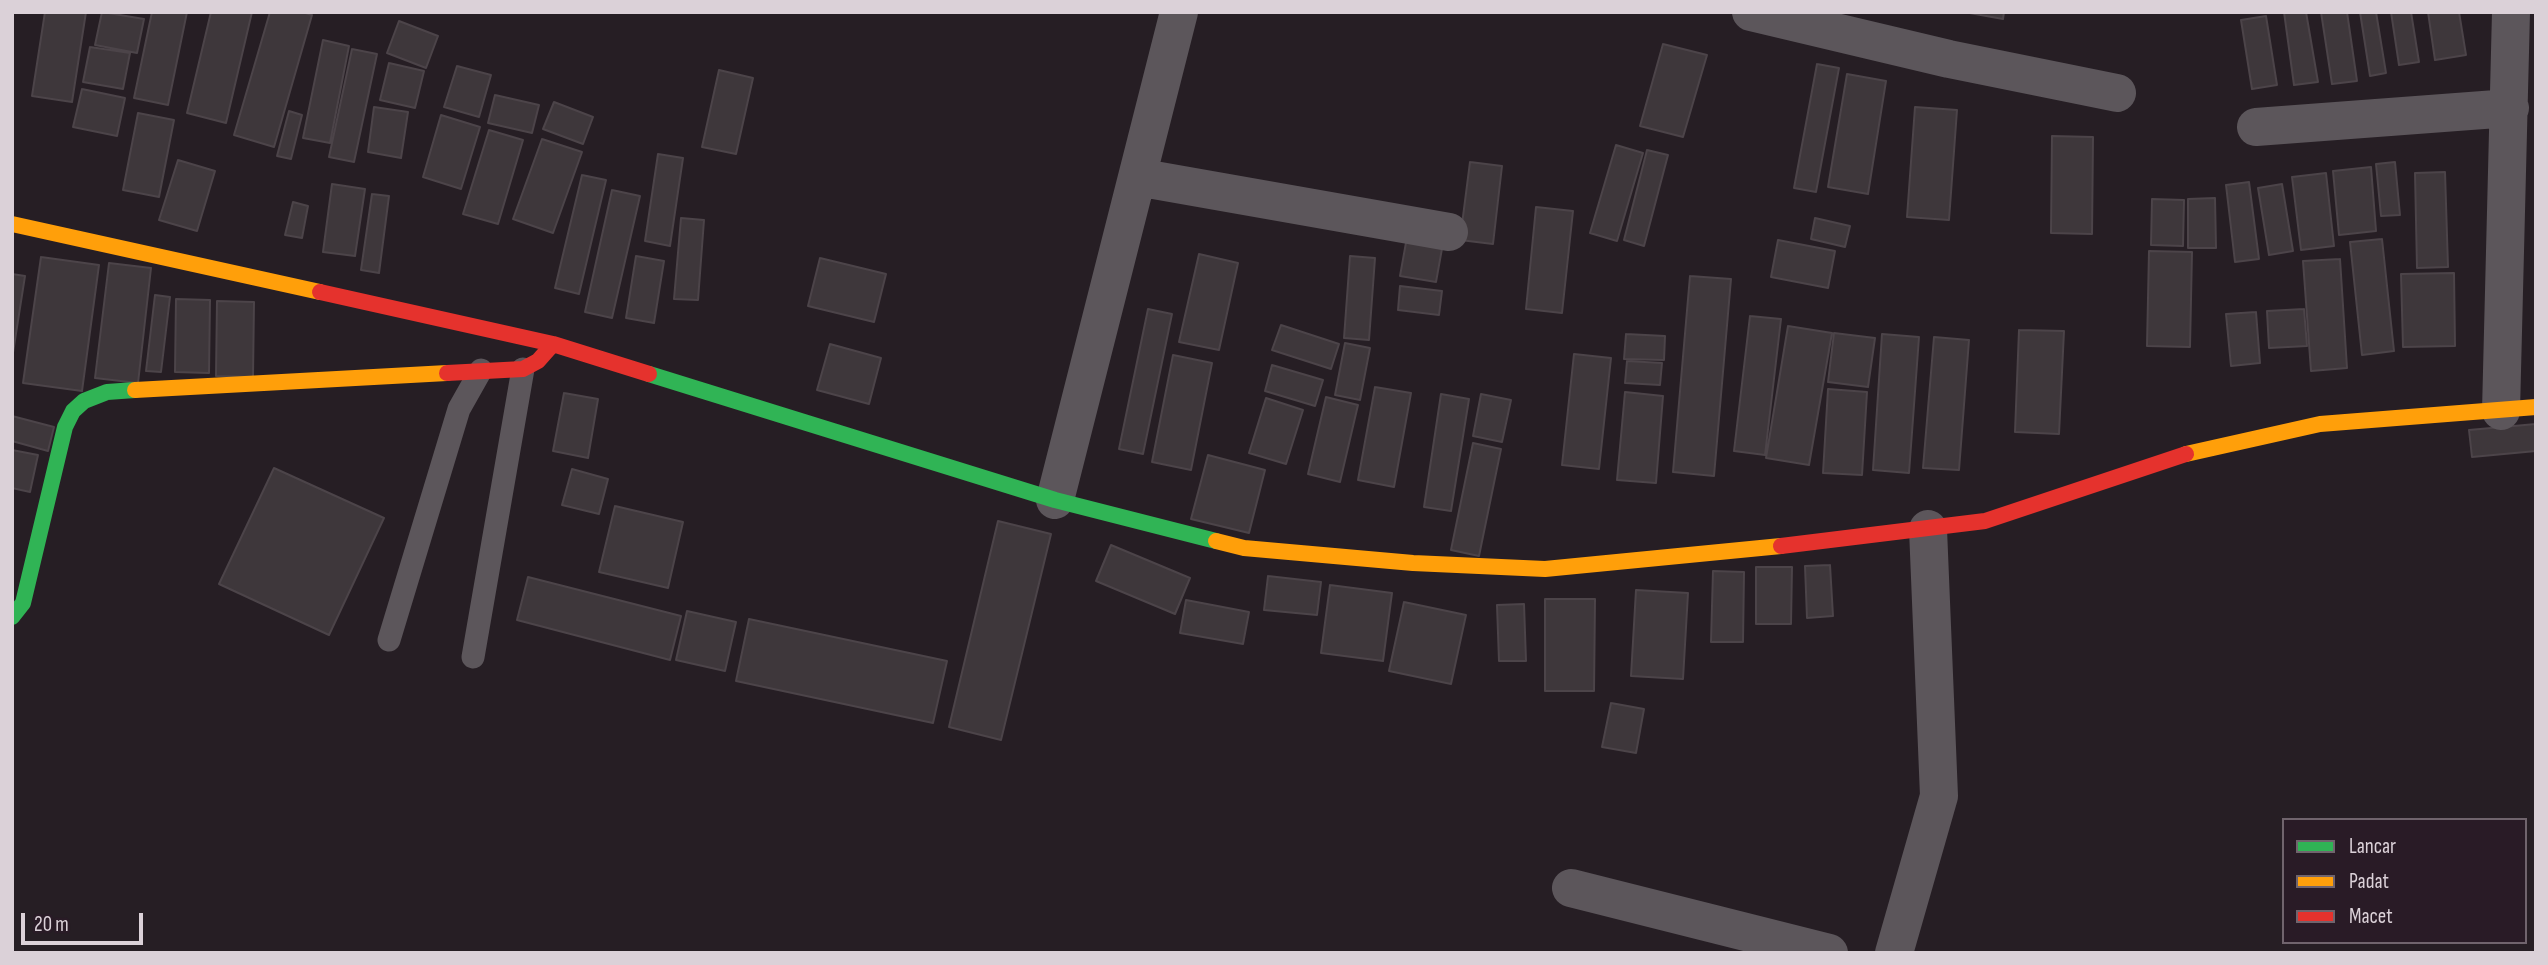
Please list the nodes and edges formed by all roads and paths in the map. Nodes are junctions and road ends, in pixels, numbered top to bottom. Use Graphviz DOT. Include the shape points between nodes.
graph roads {
  1 [pos="1179,12"];
  2 [pos="1751,12"];
  3 [pos="2520,28"];
  4 [pos="2117,93"];
  5 [pos="2510,108"];
  6 [pos="2256,127"];
  7 [pos="1137,177"];
  8 [pos="12,224"];
  9 [pos="1449,232"];
  10 [pos="553,344"];
  11 [pos="523,369"];
  12 [pos="481,370"];
  13 [pos="2519,409"];
  14 [pos="1055,500"];
  15 [pos="1928,529"];
  16 [pos="12,617"];
  17 [pos="389,640"];
  18 [pos="473,657"];
  19 [pos="1571,888"];
  20 [pos="1829,953"];
  21 [pos="1894,953"];
  1 -- 7 [label="street"];
  2 -- 4 [label="street" via="1949,60"];
  3 -- 5 [label="street"];
  5 -- 6 [label="street"];
  5 -- 13 [label="street"];
  7 -- 9 [label="street"];
  7 -- 14 [label="street"];
  8 -- 10 [label="street"];
  10 -- 11 [label="street"];
  10 -- 14 [label="street"];
  11 -- 12 [label="street"];
  11 -- 18 [label="lane"];
  12 -- 16 [label="street" via="107,392 84,401 65,427 23,603"];
  12 -- 17 [label="lane" via="459,409"];
  13 -- 15 [label="street" via="2320,424 2195,451 1985,521"];
  14 -- 15 [label="street" via="1244,548 1545,569"];
  15 -- 21 [label="street" via="1939,796"];
  19 -- 20 [label="street"];
}
